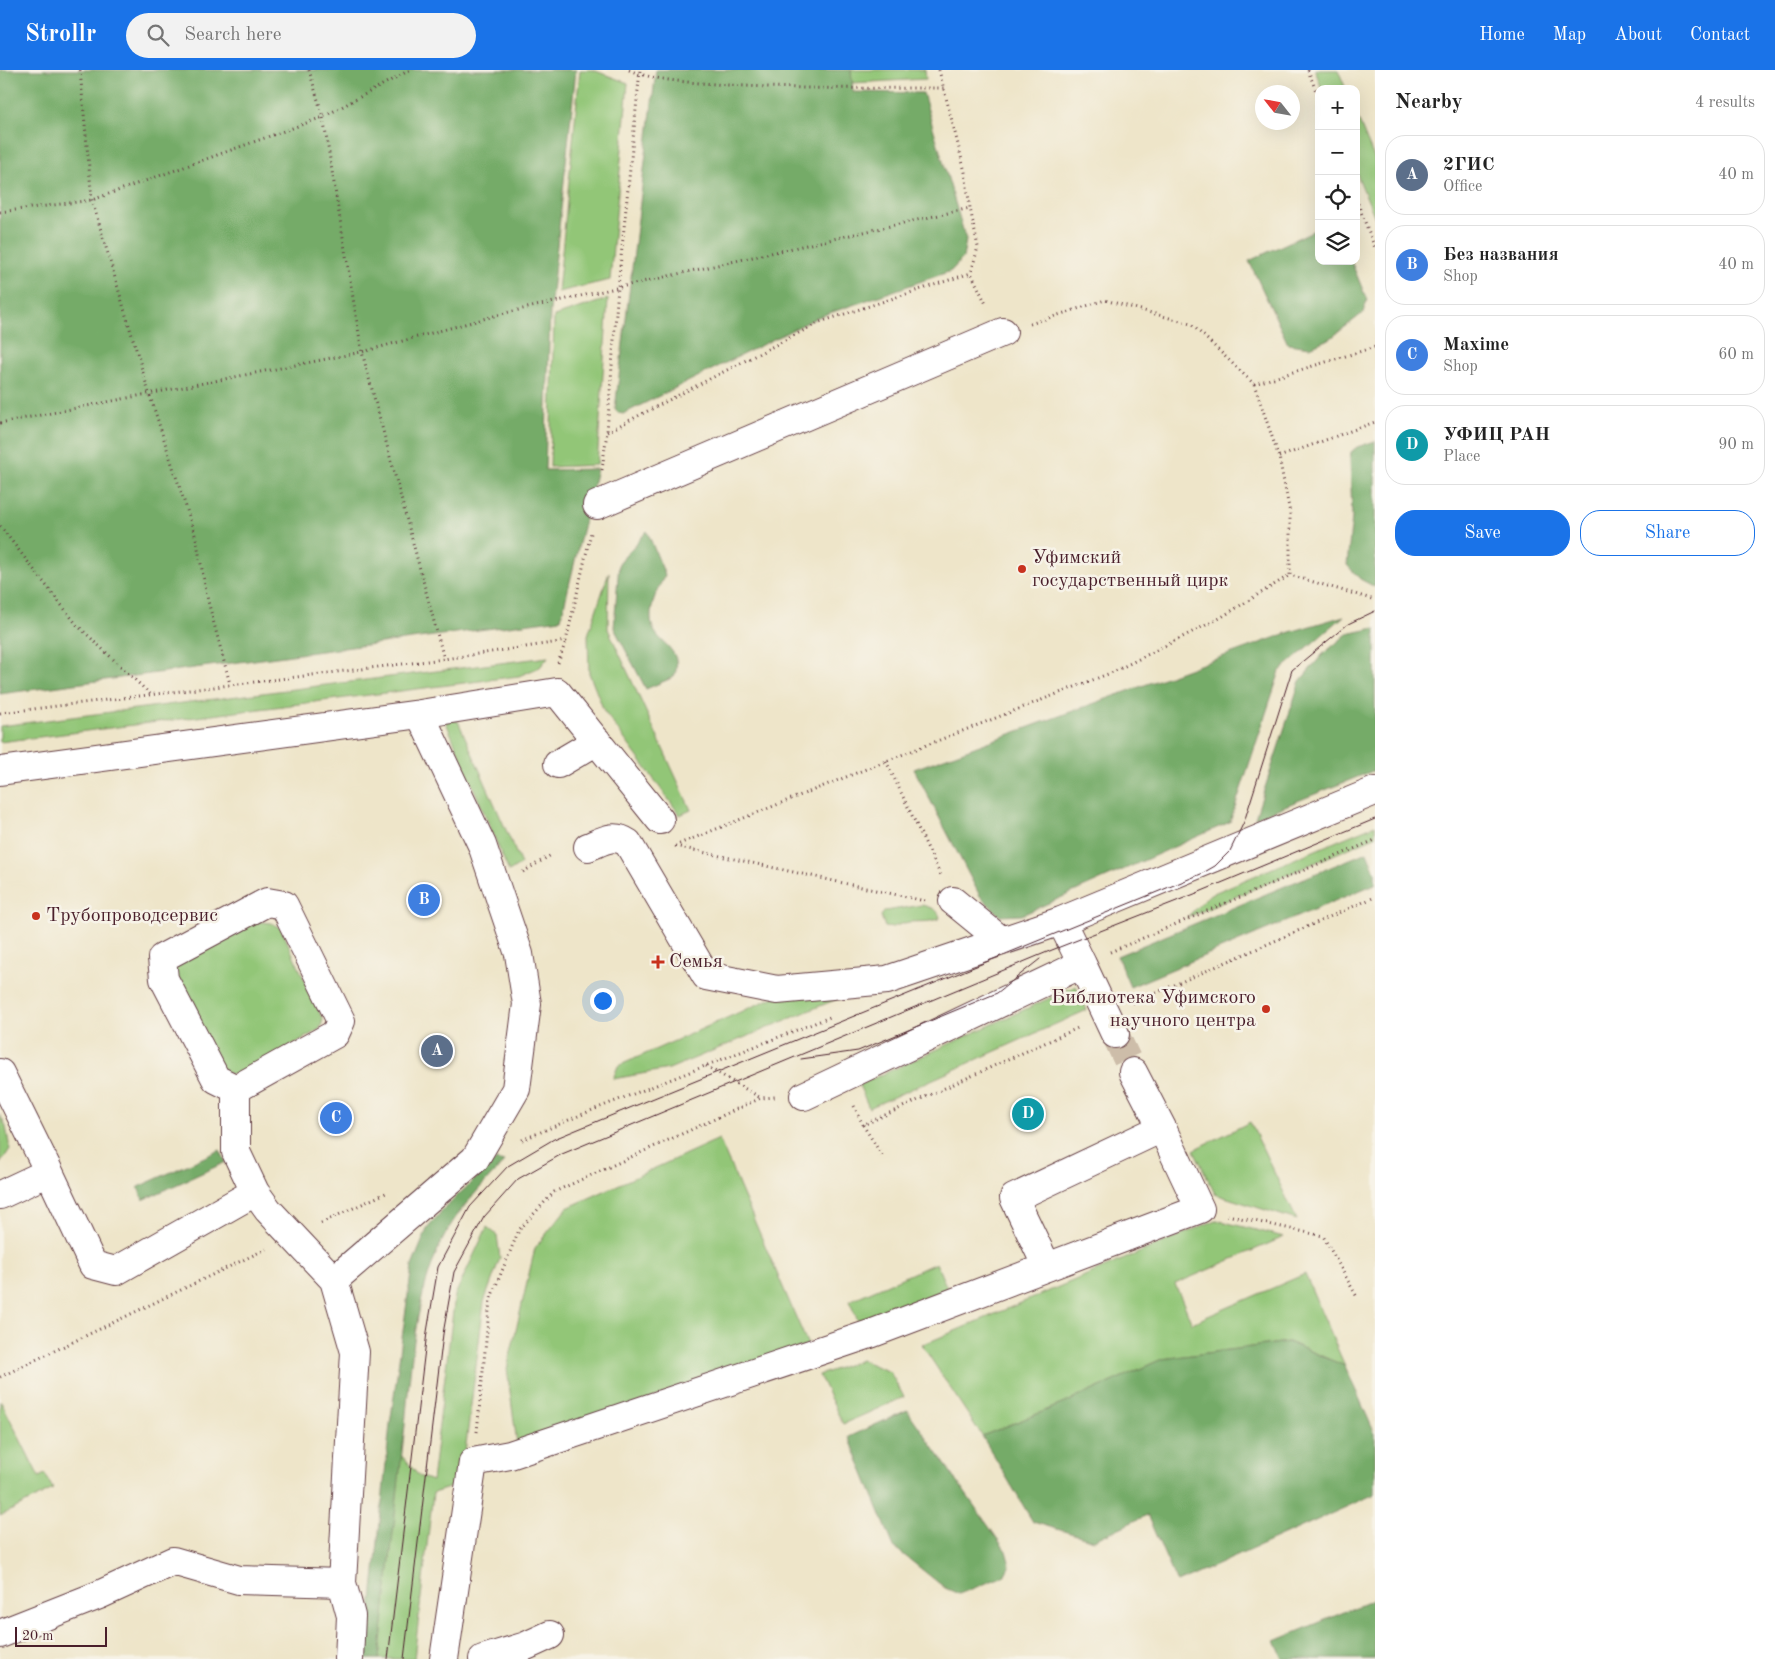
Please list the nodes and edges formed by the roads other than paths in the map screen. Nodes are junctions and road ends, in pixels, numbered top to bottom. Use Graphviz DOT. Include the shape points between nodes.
graph roads {
  1 [pos="1003,332"];
  2 [pos="597,505"];
  3 [pos="420,714"];
  4 [pos="597,741"];
  5 [pos="558,764"];
  6 [pos="0,771"];
  7 [pos="1375,791"];
  8 [pos="660,820"];
  9 [pos="588,847"];
  10 [pos="942,902"];
  11 [pos="1061,921"];
  12 [pos="1002,942"];
  13 [pos="1082,964"];
  14 [pos="1110,1025"];
  15 [pos="1133,1072"];
  16 [pos="0,1073"];
  17 [pos="236,1089"];
  18 [pos="804,1096"];
  19 [pos="1162,1128"];
  20 [pos="49,1172"];
  21 [pos="255,1192"];
  22 [pos="0,1195"];
  23 [pos="1047,1267"];
  24 [pos="334,1280"];
  25 [pos="342,1583"];
  26 [pos="0,1634"];
  27 [pos="550,1635"];
  28 [pos="349,1659"];
  29 [pos="444,1659"];
  30 [pos="483,1659"];
  1 -- 2 [label="lane"];
  3 -- 4 [label="lane" via="557,692"];
  3 -- 6 [label="lane"];
  3 -- 24 [label="lane" via="482,845 519,954 527,1004 516,1089 475,1159"];
  4 -- 5 [label="lane"];
  4 -- 8 [label="lane"];
  7 -- 11 [label="lane"];
  9 -- 12 [label="lane" via="608,839 620,838 628,843 706,976 777,990 887,980"];
  10 -- 12 [label="lane"];
  11 -- 12 [label="lane"];
  11 -- 13 [label="lane"];
  13 -- 14 [label="lane"];
  13 -- 18 [label="lane"];
  15 -- 19 [label="lane"];
  16 -- 20 [label="lane"];
  17 -- 17 [label="lane" via="216,1079 164,979 162,958 267,902 284,905 341,1021 335,1034"];
  17 -- 21 [label="lane" via="236,1152"];
  19 -- 23 [label="lane" via="1014,1198"];
  19 -- 23 [label="lane" via="1200,1209"];
  20 -- 21 [label="lane" via="93,1265 116,1271"];
  20 -- 22 [label="lane"];
  21 -- 24 [label="lane"];
  23 -- 29 [label="lane" via="864,1336 510,1455 474,1462"];
  24 -- 25 [label="lane" via="355,1352"];
  25 -- 26 [label="lane" via="239,1580 174,1562"];
  25 -- 28 [label="lane" via="351,1616"];
  27 -- 30 [label="lane"];
}
